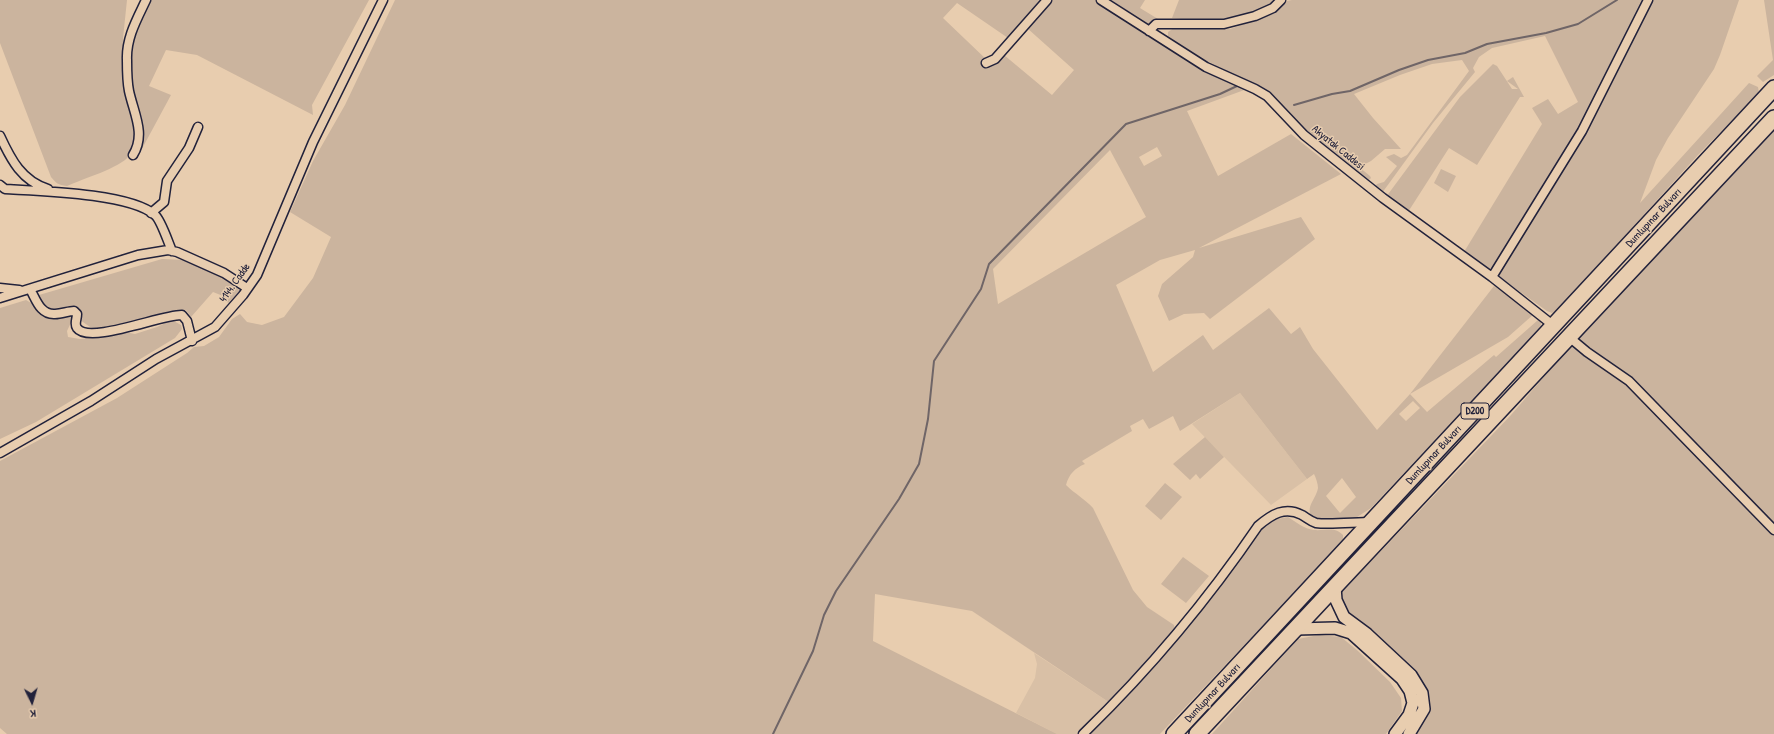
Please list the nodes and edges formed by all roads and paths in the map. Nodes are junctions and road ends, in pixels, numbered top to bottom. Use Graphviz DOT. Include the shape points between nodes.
graph roads {
  1 [pos="146,0"];
  2 [pos="383,0"];
  3 [pos="1047,0"];
  4 [pos="1101,0"];
  5 [pos="1281,0"];
  6 [pos="1648,0"];
  7 [pos="1149,31"];
  8 [pos="986,63"];
  9 [pos="1774,88"];
  10 [pos="1774,118"];
  11 [pos="198,127"];
  12 [pos="0,136"];
  13 [pos="133,155"];
  14 [pos="0,185"];
  15 [pos="62,193"];
  16 [pos="151,213"];
  17 [pos="172,251"];
  18 [pos="1492,277"];
  19 [pos="0,288"];
  20 [pos="247,288"];
  21 [pos="27,290"];
  22 [pos="0,298"];
  23 [pos="1554,326"];
  24 [pos="1569,337"];
  25 [pos="192,341"];
  26 [pos="0,453"];
  27 [pos="1372,522"];
  28 [pos="1774,530"];
  29 [pos="1335,587"];
  30 [pos="1296,628"];
  31 [pos="1083,734"];
  32 [pos="1174,734"];
  33 [pos="1197,734"];
  34 [pos="1395,734"];
  35 [pos="1409,734"];
  1 -- 13 [label="street" via="129,37 126,59 128,89 140,137"];
  2 -- 20 [label="street, 4144. Cadde" via="313,142 257,275"];
  3 -- 8 [label="street" via="995,59"];
  4 -- 7 [label="street, Akyatak Caddesi"];
  5 -- 7 [label="street" via="1273,8 1255,16 1224,24 1156,24"];
  6 -- 18 [label="street" via="1582,131"];
  7 -- 18 [label="street, Akyatak Caddesi" via="1206,67 1267,96 1304,135 1383,198"];
  9 -- 23 [label="highway, Dumlupınar Bulvarı / D200"];
  10 -- 24 [label="highway, Dumlupınar Bulvarı / D200"];
  11 -- 16 [label="street" via="189,148 167,181 164,202"];
  12 -- 15 [label="street" via="20,172 38,186"];
  14 -- 15 [label="street" via="5,189"];
  15 -- 16 [label="street" via="123,201"];
  16 -- 17 [label="street" via="156,215"];
  17 -- 20 [label="street" via="224,273"];
  17 -- 21 [label="street" via="138,255"];
  18 -- 23 [label="street, Akyatak Caddesi"];
  19 -- 21 [label="street"];
  20 -- 25 [label="street, 4144. Cadde" via="215,327"];
  21 -- 22 [label="street"];
  21 -- 25 [label="street" via="46,312 55,314 74,311 77,314 75,324 82,332 108,331 182,315 187,321"];
  23 -- 27 [label="highway, Dumlupınar Bulvarı / D200"];
  24 -- 28 [label="street" via="1586,352 1629,381"];
  24 -- 29 [label="highway, Dumlupınar Bulvarı / D200"];
  25 -- 26 [label="street, 4144. Cadde" via="156,359 91,401"];
  27 -- 31 [label="street" via="1317,523 1286,510 1268,517 1258,526 1183,628"];
  27 -- 32 [label="highway, Dumlupınar Bulvarı / D200"];
  29 -- 30 [label="highway, Dumlupınar Bulvarı / D200"];
  29 -- 35 [label="main road" via="1336,600 1344,617 1367,634 1411,675 1422,692 1424,709"];
  30 -- 33 [label="highway, Dumlupınar Bulvarı / D200"];
  30 -- 34 [label="main road" via="1335,628 1351,633 1402,678 1410,691 1413,703 1409,715"];
}
